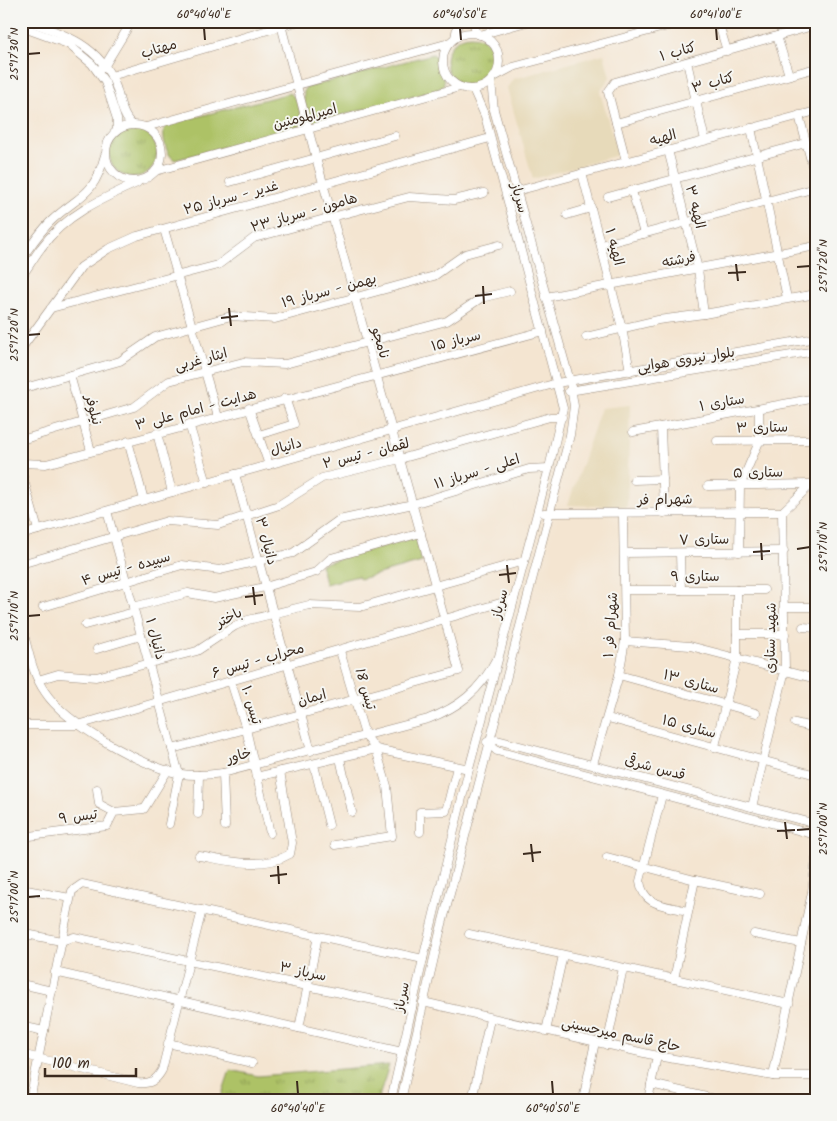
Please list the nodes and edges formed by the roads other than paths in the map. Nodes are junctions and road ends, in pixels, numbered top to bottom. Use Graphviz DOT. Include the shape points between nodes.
graph roads {
  1 [pos="26,21"];
  2 [pos="132,21"];
  3 [pos="299,21"];
  4 [pos="456,21"];
  5 [pos="473,21"];
  6 [pos="530,21"];
  7 [pos="687,21"];
  8 [pos="718,21"];
  9 [pos="281,24"];
  10 [pos="816,25"];
  11 [pos="21,27"];
  12 [pos="478,34"];
  13 [pos="777,36"];
  14 [pos="452,41"];
  15 [pos="727,51"];
  16 [pos="687,62"];
  17 [pos="816,68"];
  18 [pos="101,69"];
  19 [pos="789,75"];
  20 [pos="112,76"];
  21 [pos="492,79"];
  22 [pos="296,84"];
  23 [pos="460,87"];
  24 [pos="473,89"];
  25 [pos="696,101"];
  26 [pos="816,110"];
  27 [pos="799,115"];
  28 [pos="616,123"];
  29 [pos="133,125"];
  30 [pos="146,127"];
  31 [pos="751,128"];
  32 [pos="308,129"];
  33 [pos="117,130"];
  34 [pos="395,136"];
  35 [pos="490,138"];
  36 [pos="706,140"];
  37 [pos="806,143"];
  38 [pos="668,150"];
  39 [pos="105,153"];
  40 [pos="757,156"];
  41 [pos="316,158"];
  42 [pos="626,161"];
  43 [pos="156,171"];
  44 [pos="582,173"];
  45 [pos="675,179"];
  46 [pos="142,180"];
  47 [pos="816,180"];
  48 [pos="230,182"];
  49 [pos="323,186"];
  50 [pos="816,188"];
  51 [pos="516,191"];
  52 [pos="632,191"];
  53 [pos="484,193"];
  54 [pos="505,194"];
  55 [pos="608,197"];
  56 [pos="768,201"];
  57 [pos="591,208"];
  58 [pos="567,215"];
  59 [pos="332,217"];
  60 [pos="686,222"];
  61 [pos="164,229"];
  62 [pos="644,234"];
  63 [pos="499,245"];
  64 [pos="600,245"];
  65 [pos="816,246"];
  66 [pos="778,254"];
  67 [pos="21,259"];
  68 [pos="698,269"];
  69 [pos="178,276"];
  70 [pos="21,277"];
  71 [pos="611,285"];
  72 [pos="510,291"];
  73 [pos="816,294"];
  74 [pos="354,296"];
  75 [pos="546,297"];
  76 [pos="787,298"];
  77 [pos="51,308"];
  78 [pos="704,314"];
  79 [pos="192,327"];
  80 [pos="622,328"];
  81 [pos="543,331"];
  82 [pos="586,337"];
  83 [pos="816,338"];
  84 [pos="367,342"];
  85 [pos="21,349"];
  86 [pos="816,351"];
  87 [pos="721,356"];
  88 [pos="723,368"];
  89 [pos="630,371"];
  90 [pos="205,372"];
  91 [pos="376,374"];
  92 [pos="70,375"];
  93 [pos="570,381"];
  94 [pos="557,384"];
  95 [pos="21,389"];
  96 [pos="572,391"];
  97 [pos="560,393"];
  98 [pos="285,398"];
  99 [pos="816,398"];
  100 [pos="249,408"];
  101 [pos="759,409"];
  102 [pos="218,417"];
  103 [pos="562,417"];
  104 [pos="83,422"];
  105 [pos="189,424"];
  106 [pos="661,427"];
  107 [pos="392,430"];
  108 [pos="633,432"];
  109 [pos="157,434"];
  110 [pos="259,436"];
  111 [pos="21,440"];
  112 [pos="806,440"];
  113 [pos="128,441"];
  114 [pos="717,441"];
  115 [pos="759,442"];
  116 [pos="91,451"];
  117 [pos="400,459"];
  118 [pos="21,463"];
  119 [pos="269,465"];
  120 [pos="549,468"];
  121 [pos="21,470"];
  122 [pos="235,474"];
  123 [pos="663,479"];
  124 [pos="634,480"];
  125 [pos="206,482"];
  126 [pos="813,482"];
  127 [pos="708,486"];
  128 [pos="740,486"];
  129 [pos="172,492"];
  130 [pos="144,500"];
  131 [pos="413,504"];
  132 [pos="107,511"];
  133 [pos="538,511"];
  134 [pos="739,512"];
  135 [pos="782,512"];
  136 [pos="664,513"];
  137 [pos="548,514"];
  138 [pos="623,514"];
  139 [pos="246,516"];
  140 [pos="38,530"];
  141 [pos="420,533"];
  142 [pos="21,535"];
  143 [pos="114,536"];
  144 [pos="784,551"];
  145 [pos="680,552"];
  146 [pos="739,552"];
  147 [pos="625,553"];
  148 [pos="258,561"];
  149 [pos="524,561"];
  150 [pos="21,564"];
  151 [pos="126,580"];
  152 [pos="435,585"];
  153 [pos="265,586"];
  154 [pos="626,590"];
  155 [pos="680,590"];
  156 [pos="737,590"];
  157 [pos="764,590"];
  158 [pos="514,600"];
  159 [pos="43,607"];
  160 [pos="785,607"];
  161 [pos="816,607"];
  162 [pos="134,609"];
  163 [pos="272,615"];
  164 [pos="445,621"];
  165 [pos="21,624"];
  166 [pos="85,625"];
  167 [pos="803,627"];
  168 [pos="816,628"];
  169 [pos="738,634"];
  170 [pos="785,634"];
  171 [pos="23,636"];
  172 [pos="141,636"];
  173 [pos="625,642"];
  174 [pos="96,649"];
  175 [pos="501,650"];
  176 [pos="340,651"];
  177 [pos="737,658"];
  178 [pos="148,663"];
  179 [pos="287,666"];
  180 [pos="785,670"];
  181 [pos="459,671"];
  182 [pos="619,675"];
  183 [pos="816,678"];
  184 [pos="38,680"];
  185 [pos="231,682"];
  186 [pos="473,693"];
  187 [pos="355,699"];
  188 [pos="489,701"];
  189 [pos="159,702"];
  190 [pos="726,704"];
  191 [pos="756,713"];
  192 [pos="301,714"];
  193 [pos="608,718"];
  194 [pos="795,723"];
  195 [pos="21,725"];
  196 [pos="78,725"];
  197 [pos="816,728"];
  198 [pos="246,729"];
  199 [pos="365,735"];
  200 [pos="478,739"];
  201 [pos="489,743"];
  202 [pos="715,746"];
  203 [pos="172,749"];
  204 [pos="376,749"];
  205 [pos="311,751"];
  206 [pos="340,758"];
  207 [pos="764,761"];
  208 [pos="253,764"];
  209 [pos="593,764"];
  210 [pos="314,765"];
  211 [pos="457,767"];
  212 [pos="168,770"];
  213 [pos="469,770"];
  214 [pos="280,771"];
  215 [pos="223,773"];
  216 [pos="179,774"];
  217 [pos="199,775"];
  218 [pos="816,775"];
  219 [pos="256,777"];
  220 [pos="97,789"];
  221 [pos="662,795"];
  222 [pos="725,800"];
  223 [pos="752,807"];
  224 [pos="721,810"];
  225 [pos="114,812"];
  226 [pos="352,812"];
  227 [pos="198,814"];
  228 [pos="169,824"];
  229 [pos="816,824"];
  230 [pos="329,825"];
  231 [pos="225,826"];
  232 [pos="420,832"];
  233 [pos="270,833"];
  234 [pos="816,835"];
  235 [pos="21,836"];
  236 [pos="335,845"];
  237 [pos="199,856"];
  238 [pos="607,857"];
  239 [pos="816,860"];
  240 [pos="644,867"];
  241 [pos="695,880"];
  242 [pos="21,889"];
  243 [pos="814,892"];
  244 [pos="760,894"];
  245 [pos="70,898"];
  246 [pos="202,910"];
  247 [pos="687,911"];
  248 [pos="430,928"];
  249 [pos="440,932"];
  250 [pos="21,933"];
  251 [pos="469,934"];
  252 [pos="754,934"];
  253 [pos="318,936"];
  254 [pos="61,941"];
  255 [pos="801,943"];
  256 [pos="563,955"];
  257 [pos="422,959"];
  258 [pos="188,960"];
  259 [pos="623,968"];
  260 [pos="55,972"];
  261 [pos="674,979"];
  262 [pos="21,984"];
  263 [pos="308,986"];
  264 [pos="52,991"];
  265 [pos="178,1000"];
  266 [pos="423,1002"];
  267 [pos="788,1004"];
  268 [pos="412,1008"];
  269 [pos="490,1019"];
  270 [pos="21,1026"];
  271 [pos="299,1028"];
  272 [pos="44,1031"];
  273 [pos="546,1032"];
  274 [pos="595,1042"];
  275 [pos="168,1043"];
  276 [pos="607,1045"];
  277 [pos="402,1052"];
  278 [pos="21,1054"];
  279 [pos="657,1056"];
  280 [pos="38,1058"];
  281 [pos="252,1063"];
  282 [pos="399,1065"];
  283 [pos="408,1068"];
  284 [pos="773,1076"];
  285 [pos="816,1076"];
  286 [pos="651,1084"];
  287 [pos="21,1099"];
  288 [pos="25,1100"];
  289 [pos="30,1100"];
  290 [pos="391,1100"];
  291 [pos="401,1100"];
  292 [pos="472,1100"];
  293 [pos="583,1100"];
  294 [pos="648,1100"];
  295 [pos="719,1100"];
  1 -- 18 [label="street" via="73,38 89,50"];
  2 -- 18 [label="street"];
  3 -- 9 [label="street, مهتاب"];
  4 -- 14 [label="street"];
  5 -- 12 [label="street"];
  6 -- 12 [label="street"];
  7 -- 21 [label="street" via="513,67"];
  8 -- 15 [label="street"];
  9 -- 20 [label="street, مهتاب"];
  9 -- 22 [label="street, نامجو"];
  10 -- 13 [label="street, کتاب ۱"];
  11 -- 18 [label="street" via="68,44"];
  12 -- 14 [label="street" via="466,34"];
  12 -- 21 [label="street" via="497,52 499,61"];
  13 -- 15 [label="street, کتاب ۱"];
  13 -- 19 [label="street"];
  14 -- 22 [label="street"];
  14 -- 23 [label="street" via="444,51 444,69 447,77"];
  15 -- 16 [label="street, کتاب ۱"];
  16 -- 25 [label="street"];
  16 -- 28 [label="street, کتاب ۱" via="615,82 608,92"];
  17 -- 19 [label="street, کتاب ۳"];
  18 -- 20 [label="street"];
  18 -- 33 [label="street"];
  19 -- 25 [label="street, کتاب ۳"];
  20 -- 29 [label="street" via="126,118"];
  21 -- 24 [label="street"];
  21 -- 51 [label="street, سرباز" via="494,110"];
  22 -- 30 [label="street"];
  22 -- 32 [label="street, نامجو"];
  23 -- 24 [label="street"];
  23 -- 32 [label="street, امیرالمومنین"];
  24 -- 35 [label="street, سرباز"];
  25 -- 28 [label="street, کتاب ۳"];
  25 -- 36 [label="street"];
  26 -- 27 [label="street, الهیه"];
  27 -- 31 [label="street, الهیه"];
  27 -- 37 [label="street"];
  28 -- 42 [label="street"];
  29 -- 30 [label="street"];
  29 -- 33 [label="street"];
  30 -- 43 [label="street" via="161,146 162,159"];
  31 -- 36 [label="street, الهیه"];
  31 -- 40 [label="street"];
  32 -- 41 [label="street, نامجو"];
  32 -- 43 [label="street, امیرالمومنین"];
  33 -- 39 [label="street" via="111,136"];
  34 -- 41 [label="street"];
  35 -- 49 [label="street, غدیر - سرباز ۲۵"];
  35 -- 54 [label="street, سرباز"];
  36 -- 38 [label="street, الهیه"];
  37 -- 40 [label="street"];
  37 -- 47 [label="street"];
  38 -- 42 [label="street, الهیه"];
  38 -- 45 [label="street, الهیه ۳"];
  39 -- 46 [label="street" via="116,176 133,182"];
  39 -- 67 [label="street" via="90,191 49,223"];
  40 -- 45 [label="street"];
  40 -- 56 [label="street"];
  41 -- 48 [label="street"];
  41 -- 49 [label="street, نامجو"];
  42 -- 44 [label="street, الهیه"];
  43 -- 46 [label="street"];
  44 -- 51 [label="street, الهیه"];
  44 -- 57 [label="street, الهیه ۱"];
  45 -- 52 [label="street"];
  45 -- 60 [label="street, الهیه ۳"];
  46 -- 70 [label="street" via="101,198 74,215 42,247"];
  49 -- 59 [label="street, نامجو"];
  49 -- 61 [label="street, غدیر - سرباز ۲۵"];
  50 -- 56 [label="street"];
  51 -- 54 [label="street, الهیه"];
  51 -- 75 [label="street, سرباز"];
  52 -- 55 [label="street"];
  52 -- 62 [label="street"];
  53 -- 59 [label="street, هامون - سرباز ۲۳" via="454,200 409,197"];
  54 -- 81 [label="street, سرباز"];
  56 -- 60 [label="street"];
  56 -- 66 [label="street"];
  57 -- 58 [label="street"];
  57 -- 64 [label="street, الهیه ۱"];
  59 -- 69 [label="street, هامون - سرباز ۲۳" via="254,238 218,265"];
  59 -- 74 [label="street, نامجو"];
  60 -- 62 [label="street"];
  60 -- 68 [label="street, الهیه ۳"];
  61 -- 69 [label="street"];
  61 -- 77 [label="street, غدیر - سرباز ۲۵" via="108,249 81,267"];
  62 -- 64 [label="street"];
  63 -- 74 [label="street, بهمن - سرباز ۱۹" via="465,254 434,276"];
  64 -- 71 [label="street, الهیه ۱"];
  65 -- 66 [label="street, فرشته"];
  66 -- 68 [label="street, فرشته"];
  66 -- 76 [label="street"];
  68 -- 71 [label="street, فرشته"];
  68 -- 78 [label="street, الهیه ۳"];
  69 -- 77 [label="street, هامون - سرباز ۲۳"];
  69 -- 79 [label="street"];
  71 -- 75 [label="street, فرشته"];
  71 -- 80 [label="street, الهیه ۱"];
  72 -- 84 [label="street, ایثار غربی" via="481,298 447,321"];
  73 -- 76 [label="street"];
  74 -- 79 [label="street, بهمن - سرباز ۱۹" via="275,319 231,316"];
  74 -- 84 [label="street, نامجو"];
  75 -- 93 [label="street, سرباز"];
  76 -- 78 [label="street"];
  77 -- 85 [label="street, غدیر - سرباز ۲۵"];
  78 -- 80 [label="street"];
  79 -- 90 [label="street"];
  79 -- 92 [label="street, بهمن - سرباز ۱۹" via="155,337 120,361"];
  80 -- 82 [label="street"];
  80 -- 89 [label="street, الهیه ۱"];
  81 -- 91 [label="street, سرباز ۱۵"];
  81 -- 94 [label="street, سرباز"];
  83 -- 87 [label="street, بلوار نیروی هوایی"];
  84 -- 90 [label="street, ایثار غربی" via="285,364 243,362"];
  84 -- 91 [label="street, نامجو"];
  86 -- 88 [label="street, بلوار نیروی هوایی"];
  87 -- 88 [label="street"];
  87 -- 89 [label="street, بلوار نیروی هوایی"];
  88 -- 96 [label="street, بلوار نیروی هوایی"];
  89 -- 93 [label="street, بلوار نیروی هوایی"];
  90 -- 102 [label="street"];
  90 -- 104 [label="street, ایثار غربی" via="169,381 134,407"];
  91 -- 98 [label="street, هدایت - امام علی ۳"];
  91 -- 107 [label="street, نامجو"];
  92 -- 95 [label="street, بهمن - سرباز ۱۹"];
  92 -- 104 [label="street, نیلوفر"];
  93 -- 94 [label="street, بلوار نیروی هوایی"];
  93 -- 96 [label="street, سرباز"];
  94 -- 97 [label="street, سرباز"];
  94 -- 107 [label="street, دانیال"];
  96 -- 97 [label="street, بلوار نیروی هوایی"];
  96 -- 137 [label="street, سرباز" via="572,421"];
  97 -- 103 [label="street, سرباز"];
  98 -- 100 [label="street, هدایت - امام علی ۳"];
  98 -- 110 [label="street" via="294,424"];
  99 -- 101 [label="street, ستاری ۱"];
  100 -- 102 [label="street, هدایت - امام علی ۳"];
  100 -- 110 [label="street"];
  101 -- 106 [label="street, ستاری ۱"];
  101 -- 115 [label="street"];
  102 -- 105 [label="street, هدایت - امام علی ۳"];
  103 -- 117 [label="street, لقمان - تیس ۲" via="550,417"];
  103 -- 120 [label="street, سرباز"];
  104 -- 111 [label="street, ایثار غربی"];
  104 -- 116 [label="street, نیلوفر"];
  105 -- 109 [label="street, هدایت - امام علی ۳"];
  105 -- 125 [label="street"];
  106 -- 108 [label="street, ستاری ۱"];
  106 -- 123 [label="street"];
  107 -- 117 [label="street, نامجو"];
  107 -- 119 [label="street, دانیال"];
  109 -- 113 [label="street, هدایت - امام علی ۳"];
  109 -- 129 [label="street"];
  110 -- 119 [label="street"];
  112 -- 115 [label="street, ستاری ۳"];
  113 -- 116 [label="street, هدایت - امام علی ۳"];
  113 -- 130 [label="street"];
  114 -- 115 [label="street, ستاری ۳"];
  115 -- 128 [label="street"];
  116 -- 118 [label="street, هدایت - امام علی ۳" via="46,464"];
  117 -- 131 [label="street, نامجو"];
  117 -- 139 [label="street, لقمان - تیس ۲" via="322,478 279,506"];
  119 -- 122 [label="street, دانیال"];
  120 -- 131 [label="street, اعلی - سرباز ۱۱" via="529,469"];
  120 -- 133 [label="street, سرباز"];
  121 -- 140 [label="street"];
  122 -- 125 [label="street, دانیال"];
  122 -- 139 [label="street, دانیال ۳"];
  123 -- 124 [label="street"];
  123 -- 136 [label="street"];
  125 -- 129 [label="street, دانیال"];
  126 -- 128 [label="street, ستاری ۵"];
  126 -- 135 [label="street"];
  127 -- 128 [label="street, ستاری ۵"];
  128 -- 134 [label="street"];
  129 -- 130 [label="street, دانیال"];
  130 -- 132 [label="street, دانیال"];
  131 -- 141 [label="street, نامجو"];
  131 -- 148 [label="street, سپیده - تیس ۴" via="339,520 293,553"];
  132 -- 140 [label="street, دانیال"];
  132 -- 143 [label="street, دانیال ۱"];
  133 -- 137 [label="street, شهرام فر"];
  133 -- 149 [label="street, سرباز"];
  134 -- 135 [label="street, شهرام فر"];
  134 -- 136 [label="street, شهرام فر"];
  134 -- 146 [label="street"];
  135 -- 144 [label="street, شهید ستاری"];
  136 -- 138 [label="street, شهرام فر"];
  137 -- 138 [label="street, شهرام فر"];
  137 -- 201 [label="street, سرباز"];
  138 -- 147 [label="street, شهرام فر ۱"];
  139 -- 143 [label="street, لقمان - تیس ۲" via="218,525 167,521"];
  139 -- 148 [label="street, دانیال ۳"];
  140 -- 142 [label="street, دانیال"];
  141 -- 152 [label="street, نامجو"];
  141 -- 153 [label="street" via="331,558 316,572"];
  143 -- 150 [label="street, لقمان - تیس ۲"];
  143 -- 151 [label="street, دانیال ۱"];
  144 -- 146 [label="street, ستاری ۷"];
  144 -- 160 [label="street, شهید ستاری"];
  145 -- 146 [label="street, ستاری ۷"];
  145 -- 147 [label="street, ستاری ۷"];
  145 -- 155 [label="street"];
  147 -- 154 [label="street, شهرام فر ۱"];
  148 -- 151 [label="street, سپیده - تیس ۴" via="220,570 182,565"];
  148 -- 153 [label="street, دانیال ۳"];
  149 -- 152 [label="street, باختر"];
  149 -- 158 [label="street, سرباز"];
  151 -- 159 [label="street, سپیده - تیس ۴"];
  151 -- 162 [label="street, دانیال ۱"];
  152 -- 163 [label="street, باختر" via="360,607 309,605"];
  152 -- 164 [label="street, نامجو"];
  153 -- 162 [label="street" via="214,598 188,593"];
  153 -- 163 [label="street, دانیال ۳"];
  154 -- 155 [label="street, ستاری ۹"];
  154 -- 173 [label="street, شهرام فر ۱"];
  155 -- 156 [label="street, ستاری ۹"];
  156 -- 157 [label="street, ستاری ۹"];
  156 -- 169 [label="street"];
  158 -- 164 [label="street, محراب - تیس ۶"];
  158 -- 175 [label="street, سرباز"];
  160 -- 161 [label="street"];
  160 -- 170 [label="street, شهید ستاری"];
  162 -- 166 [label="street"];
  162 -- 172 [label="street, دانیال ۱"];
  163 -- 178 [label="street, باختر" via="234,626 196,651"];
  163 -- 179 [label="street, دانیال ۳"];
  164 -- 176 [label="street, محراب - تیس ۶"];
  164 -- 181 [label="street, نامجو"];
  165 -- 171 [label="street, خاور"];
  167 -- 168 [label="street"];
  169 -- 170 [label="street"];
  169 -- 177 [label="street"];
  170 -- 180 [label="street, شهید ستاری"];
  171 -- 184 [label="street, خاور"];
  172 -- 174 [label="street"];
  172 -- 178 [label="street, دانیال ۱"];
  173 -- 177 [label="street" via="690,646"];
  173 -- 182 [label="street, شهرام فر ۱"];
  175 -- 186 [label="street, خاور"];
  175 -- 188 [label="street, سرباز"];
  176 -- 179 [label="street, محراب - تیس ۶"];
  176 -- 187 [label="street, تیس 18"];
  177 -- 180 [label="street"];
  177 -- 190 [label="street"];
  178 -- 184 [label="street, باختر" via="96,677 58,674"];
  178 -- 189 [label="street, دانیال ۱"];
  179 -- 185 [label="street, محراب - تیس ۶"];
  179 -- 192 [label="street, دانیال ۳"];
  180 -- 183 [label="street"];
  180 -- 207 [label="street, شهید ستاری"];
  181 -- 187 [label="street, ایمان"];
  182 -- 190 [label="street, ستاری ۱۳"];
  182 -- 193 [label="street, شهرام فر ۱"];
  184 -- 196 [label="street, خاور" via="51,701"];
  185 -- 189 [label="street, محراب - تیس ۶"];
  185 -- 198 [label="street, تیس ۱۰"];
  186 -- 188 [label="street" via="486,691"];
  186 -- 199 [label="street, خاور" via="458,706 428,719"];
  187 -- 192 [label="street, ایمان"];
  187 -- 199 [label="street, تیس 18"];
  188 -- 200 [label="street, سرباز"];
  189 -- 196 [label="street, محراب - تیس ۶"];
  189 -- 203 [label="street, دانیال ۱"];
  190 -- 191 [label="street, ستاری ۱۳"];
  190 -- 202 [label="street"];
  192 -- 198 [label="street, ایمان"];
  192 -- 205 [label="street, دانیال ۳"];
  193 -- 202 [label="street, ستاری ۱۵"];
  193 -- 209 [label="street, شهرام فر ۱"];
  194 -- 197 [label="street"];
  195 -- 196 [label="street"];
  196 -- 212 [label="street, خاور" via="142,761"];
  198 -- 203 [label="street, ایمان"];
  198 -- 208 [label="street, تیس ۱۰"];
  199 -- 204 [label="street"];
  199 -- 205 [label="street, خاور"];
  200 -- 201 [label="street"];
  200 -- 213 [label="street, سرباز"];
  201 -- 209 [label="street, قدس شرقی" via="497,740"];
  201 -- 221 [label="street" via="497,750"];
  201 -- 249 [label="street, سرباز"];
  202 -- 207 [label="street, ستاری ۱۵"];
  203 -- 216 [label="street, دانیال ۱"];
  204 -- 206 [label="street"];
  204 -- 211 [label="street"];
  204 -- 236 [label="street" via="387,786 392,836"];
  205 -- 208 [label="street, خاور"];
  206 -- 210 [label="street"];
  206 -- 226 [label="street"];
  207 -- 218 [label="street, ستاری ۱۵"];
  207 -- 223 [label="street, شهید ستاری"];
  208 -- 215 [label="street, خاور"];
  208 -- 219 [label="street, تیس ۱۰"];
  209 -- 222 [label="street, قدس شرقی"];
  210 -- 214 [label="street"];
  210 -- 230 [label="street"];
  211 -- 213 [label="street"];
  211 -- 232 [label="street" via="446,811 420,812"];
  212 -- 216 [label="street, خاور"];
  212 -- 225 [label="street, تیس ۹" via="144,809"];
  213 -- 248 [label="street, سرباز"];
  214 -- 219 [label="street"];
  214 -- 237 [label="street" via="291,852 275,860 251,863"];
  215 -- 217 [label="street, خاور"];
  215 -- 231 [label="street"];
  216 -- 217 [label="street, خاور"];
  216 -- 228 [label="street"];
  217 -- 227 [label="street"];
  219 -- 233 [label="street, تیس ۱۰"];
  220 -- 225 [label="street" via="99,804"];
  221 -- 224 [label="street"];
  221 -- 240 [label="street"];
  222 -- 223 [label="street, قدس شرقی"];
  222 -- 224 [label="street"];
  223 -- 229 [label="street, قدس شرقی"];
  224 -- 234 [label="street"];
  225 -- 235 [label="street, تیس ۹" via="107,826"];
  238 -- 240 [label="street"];
  239 -- 243 [label="street"];
  240 -- 241 [label="street"];
  240 -- 247 [label="street" via="640,881 645,897"];
  241 -- 244 [label="street"];
  241 -- 247 [label="street"];
  242 -- 245 [label="street"];
  243 -- 255 [label="street"];
  245 -- 246 [label="street" via="72,891 82,884"];
  245 -- 254 [label="street"];
  246 -- 253 [label="street"];
  246 -- 258 [label="street"];
  247 -- 261 [label="street"];
  248 -- 249 [label="street"];
  248 -- 257 [label="street, سرباز"];
  249 -- 266 [label="street, سرباز"];
  250 -- 254 [label="street, سرباز ۳"];
  251 -- 256 [label="street"];
  252 -- 255 [label="street"];
  253 -- 257 [label="street"];
  253 -- 263 [label="street"];
  254 -- 258 [label="street, سرباز ۳" via="74,938"];
  254 -- 260 [label="street"];
  255 -- 267 [label="street"];
  256 -- 259 [label="street"];
  256 -- 273 [label="street"];
  257 -- 268 [label="street, سرباز"];
  258 -- 263 [label="street, سرباز ۳"];
  258 -- 265 [label="street"];
  259 -- 261 [label="street"];
  259 -- 276 [label="street"];
  260 -- 264 [label="street"];
  260 -- 265 [label="street"];
  261 -- 267 [label="street"];
  262 -- 264 [label="street"];
  263 -- 268 [label="street, سرباز ۳"];
  263 -- 271 [label="street"];
  264 -- 272 [label="street"];
  265 -- 271 [label="street"];
  265 -- 275 [label="street"];
  266 -- 269 [label="street, حاج قاسم میرحسینی"];
  266 -- 283 [label="street, سرباز"];
  267 -- 284 [label="street"];
  268 -- 277 [label="street, سرباز"];
  269 -- 273 [label="street, حاج قاسم میرحسینی"];
  269 -- 292 [label="street"];
  270 -- 272 [label="street"];
  271 -- 277 [label="street"];
  272 -- 280 [label="street"];
  273 -- 274 [label="street, حاج قاسم میرحسینی"];
  274 -- 276 [label="street, حاج قاسم میرحسینی"];
  274 -- 293 [label="street"];
  275 -- 280 [label="street" via="162,1070 148,1084"];
  275 -- 281 [label="street"];
  276 -- 279 [label="street, حاج قاسم میرحسینی"];
  277 -- 282 [label="street, سرباز"];
  278 -- 280 [label="street"];
  279 -- 284 [label="street, حاج قاسم میرحسینی"];
  279 -- 286 [label="street"];
  280 -- 289 [label="street"];
  282 -- 283 [label="street"];
  282 -- 290 [label="street, سرباز"];
  283 -- 291 [label="street, سرباز"];
  284 -- 285 [label="street, حاج قاسم میرحسینی"];
  286 -- 294 [label="street"];
  286 -- 295 [label="street"];
  287 -- 288 [label="street"];
}
